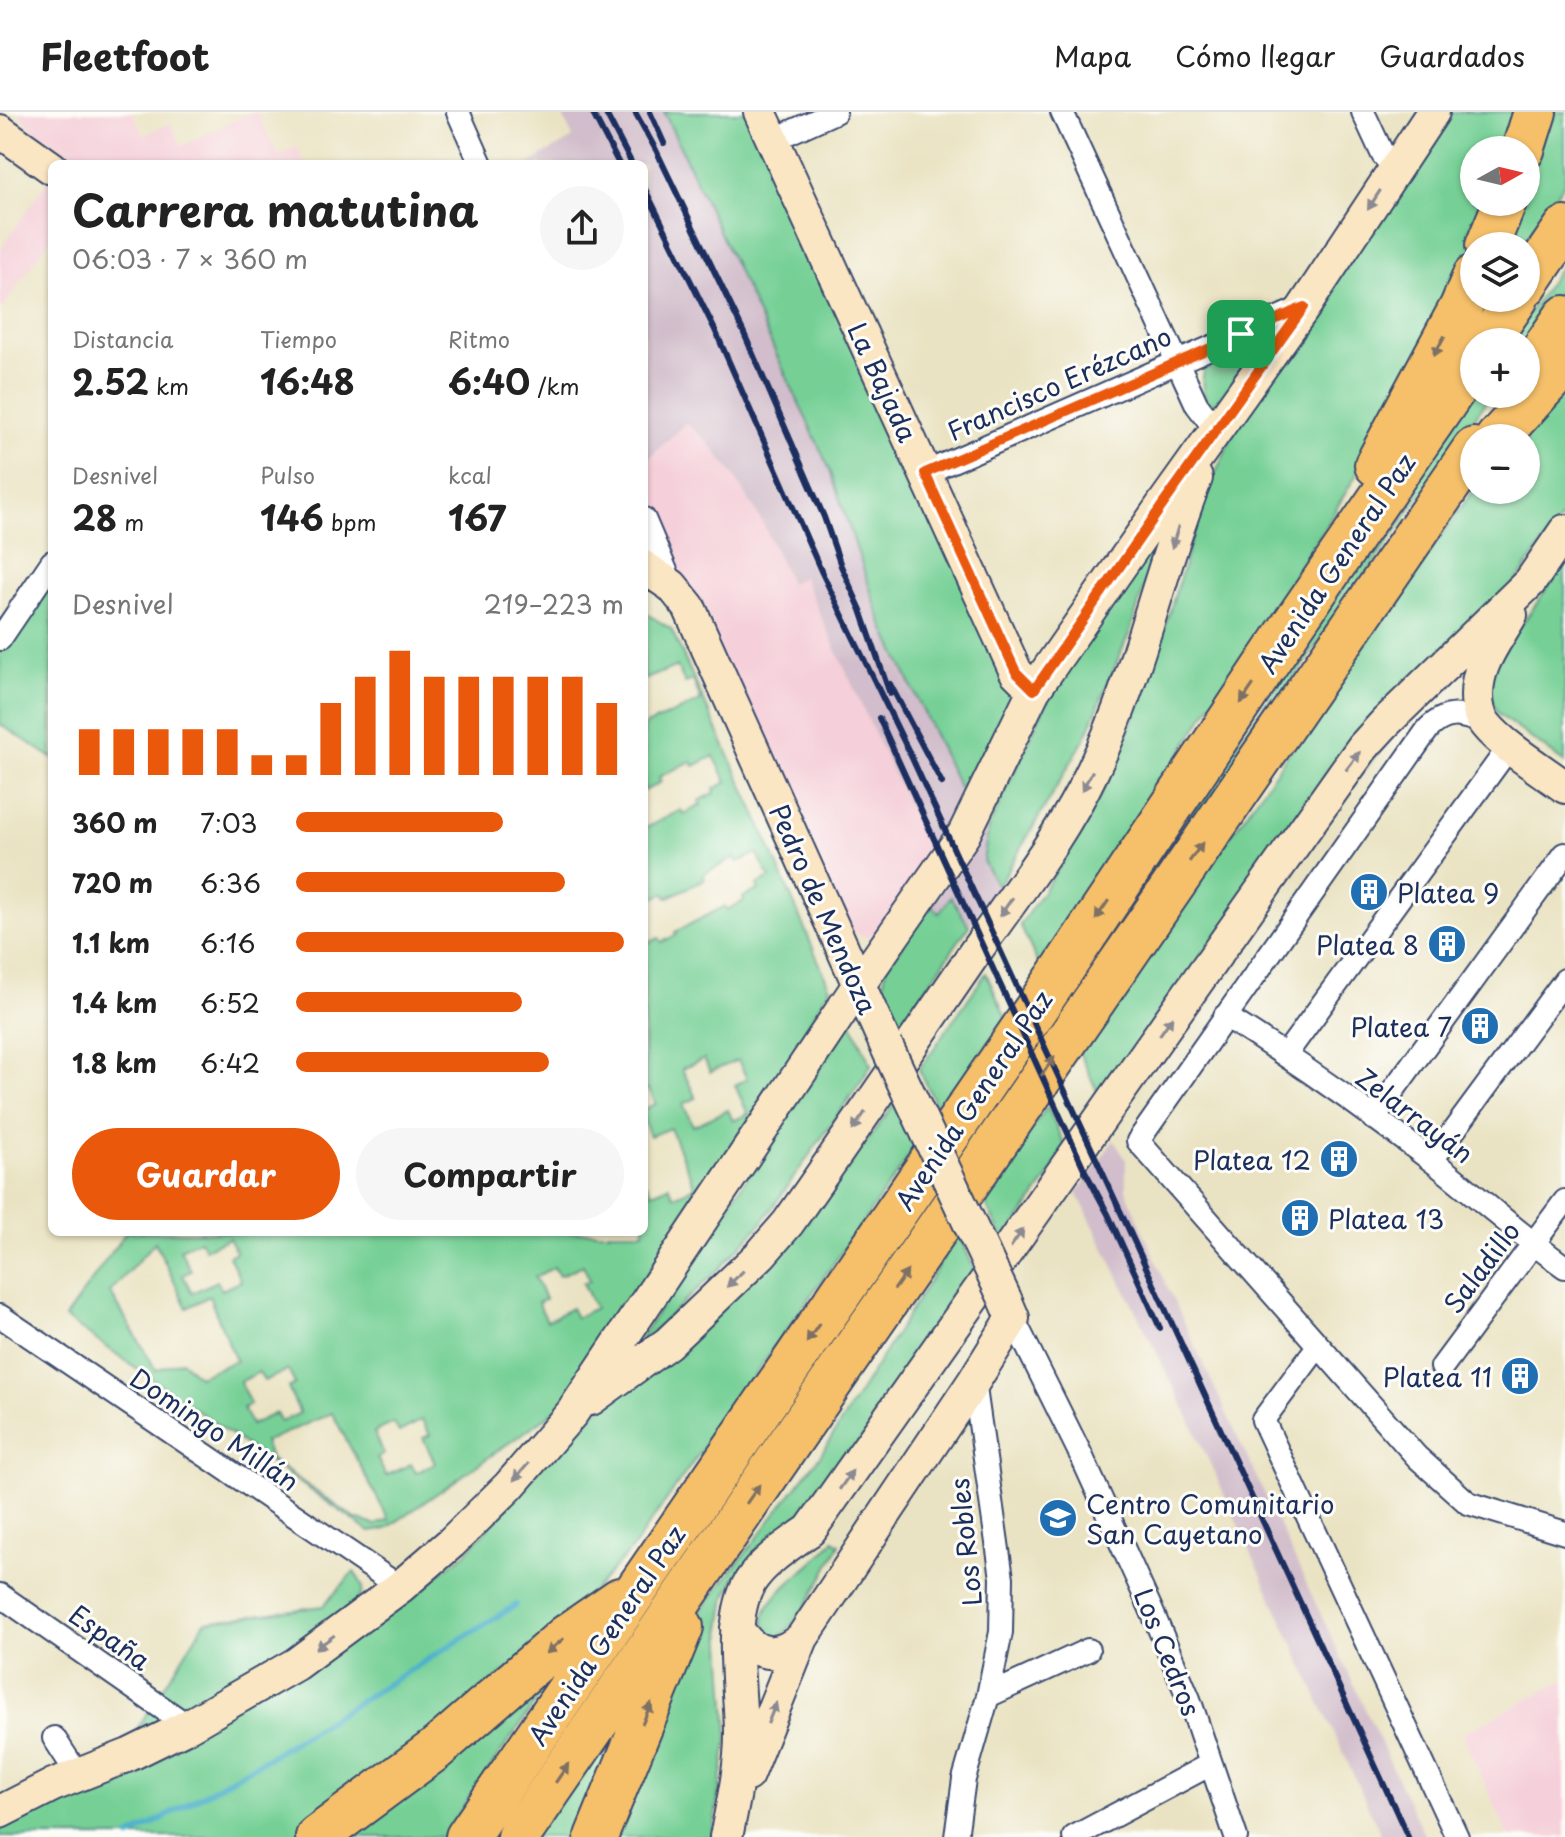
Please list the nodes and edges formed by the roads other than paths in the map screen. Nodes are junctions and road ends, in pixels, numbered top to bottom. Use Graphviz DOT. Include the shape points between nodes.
graph roads {
  1 [pos="458,112"];
  2 [pos="835,112"];
  3 [pos="1062,112"];
  4 [pos="1363,112"];
  5 [pos="1433,112"];
  6 [pos="1535,112"];
  7 [pos="766,126"];
  8 [pos="0,131"];
  9 [pos="1527,136"];
  10 [pos="479,160"];
  11 [pos="48,165"];
  12 [pos="1395,169"];
  13 [pos="1565,228"];
  14 [pos="1540,265"];
  15 [pos="1304,307"];
  16 [pos="1460,309"];
  17 [pos="1565,317"];
  18 [pos="1540,354"];
  19 [pos="1177,362"];
  20 [pos="1565,364"];
  21 [pos="1460,381"];
  22 [pos="1510,424"];
  23 [pos="1214,434"];
  24 [pos="1460,469"];
  25 [pos="925,473"];
  26 [pos="1460,477"];
  27 [pos="1439,500"];
  28 [pos="648,529"];
  29 [pos="1565,531"];
  30 [pos="48,568"];
  31 [pos="648,570"];
  32 [pos="1530,582"];
  33 [pos="672,586"];
  34 [pos="1290,629"];
  35 [pos="0,639"];
  36 [pos="1034,690"];
  37 [pos="1484,723"];
  38 [pos="1510,746"];
  39 [pos="1565,787"];
  40 [pos="1565,854"];
  41 [pos="1565,980"];
  42 [pos="858,986"];
  43 [pos="1225,1016"];
  44 [pos="1286,1054"];
  45 [pos="1373,1118"];
  46 [pos="1432,1160"];
  47 [pos="1565,1201"];
  48 [pos="1533,1245"];
  49 [pos="1565,1267"];
  50 [pos="1009,1308"];
  51 [pos="0,1316"];
  52 [pos="1318,1346"];
  53 [pos="1442,1367"];
  54 [pos="974,1381"];
  55 [pos="572,1413"];
  56 [pos="1565,1533"];
  57 [pos="709,1558"];
  58 [pos="641,1584"];
  59 [pos="400,1587"];
  60 [pos="0,1595"];
  61 [pos="737,1628"];
  62 [pos="802,1638"];
  63 [pos="1088,1650"];
  64 [pos="988,1696"];
  65 [pos="188,1726"];
  66 [pos="54,1738"];
  67 [pos="1211,1764"];
  68 [pos="65,1780"];
  69 [pos="0,1798"];
  70 [pos="0,1812"];
  71 [pos="729,1824"];
  72 [pos="317,1837"];
  73 [pos="467,1837"];
  74 [pos="518,1837"];
  75 [pos="596,1837"];
  76 [pos="956,1837"];
  77 [pos="1074,1837"];
  78 [pos="1236,1837"];
  79 [pos="1457,1837"];
  1 -- 10 [label="street"];
  2 -- 7 [label="street"];
  3 -- 19 [label="street"];
  4 -- 12 [label="street"];
  5 -- 12 [label="street"];
  6 -- 9 [label="highway"];
  7 -- 25 [label="street, La Bajada"];
  8 -- 11 [label="street"];
  12 -- 15 [label="street, one-way"];
  13 -- 14 [label="highway"];
  15 -- 19 [label="street, Francisco Erézcano"];
  15 -- 23 [label="street"];
  16 -- 34 [label="highway, one-way"];
  17 -- 18 [label="highway"];
  19 -- 23 [label="street"];
  19 -- 25 [label="street, Francisco Erézcano"];
  20 -- 22 [label="highway"];
  21 -- 34 [label="highway, Avenida General Paz"];
  23 -- 36 [label="street"];
  23 -- 55 [label="street, one-way" via="1110,729 1051,843 788,1223 668,1343"];
  24 -- 27 [label="highway, Avenida General Paz"];
  25 -- 36 [label="street, La Bajada" via="1016,672"];
  26 -- 27 [label="highway"];
  57 -- 27 [label="highway, Avenida General Paz, one-way"];
  28 -- 33 [label="street, Pedro de Mendoza"];
  29 -- 32 [label="street"];
  30 -- 35 [label="street"];
  31 -- 33 [label="street"];
  32 -- 37 [label="street" via="1483,663 1477,701"];
  61 -- 32 [label="street, one-way" via="740,1604 751,1582 765,1564 810,1530 1363,747"];
  33 -- 42 [label="street, Pedro de Mendoza" via="689,607"];
  34 -- 58 [label="highway, Avenida General Paz, one-way"];
  36 -- 42 [label="street" via="964,834"];
  37 -- 38 [label="street"];
  37 -- 43 [label="street" via="1450,716 1428,729"];
  38 -- 39 [label="street"];
  38 -- 44 [label="street"];
  40 -- 45 [label="street"];
  41 -- 46 [label="street"];
  42 -- 50 [label="street, Pedro de Mendoza, bridge"];
  42 -- 55 [label="street"];
  43 -- 44 [label="street, Zelarrayán"];
  43 -- 52 [label="street" via="1138,1141"];
  44 -- 45 [label="street, Zelarrayán"];
  45 -- 46 [label="street, Zelarrayán"];
  46 -- 48 [label="street, Zelarrayán"];
  47 -- 48 [label="street, Saladillo"];
  48 -- 49 [label="street, Zelarrayán"];
  48 -- 53 [label="street, Saladillo"];
  50 -- 54 [label="street"];
  50 -- 67 [label="street, Los Cedros" via="1127,1554"];
  51 -- 59 [label="street, Domingo Millán"];
  52 -- 56 [label="street" via="1417,1457 1468,1503"];
  52 -- 79 [label="street" via="1263,1420"];
  54 -- 62 [label="street"];
  54 -- 64 [label="street, Los Robles" via="1002,1578 1001,1632"];
  55 -- 59 [label="street, one-way" via="509,1486"];
  74 -- 57 [label="highway, Avenida General Paz, one-way"];
  75 -- 57 [label="highway, one-way"];
  58 -- 72 [label="highway, one-way" via="565,1637 436,1749"];
  58 -- 73 [label="highway, Avenida General Paz"];
  59 -- 65 [label="street, one-way" via="296,1664"];
  60 -- 65 [label="street, España"];
  61 -- 62 [label="street" via="754,1648 766,1652 792,1647"];
  61 -- 71 [label="street" via="741,1736"];
  71 -- 62 [label="street, one-way"];
  63 -- 64 [label="street"];
  64 -- 76 [label="street, Los Robles" via="964,1779"];
  65 -- 68 [label="street"];
  66 -- 68 [label="street"];
  67 -- 77 [label="street"];
  67 -- 78 [label="street, Los Cedros"];
  68 -- 69 [label="street"];
  68 -- 70 [label="street"];
}
